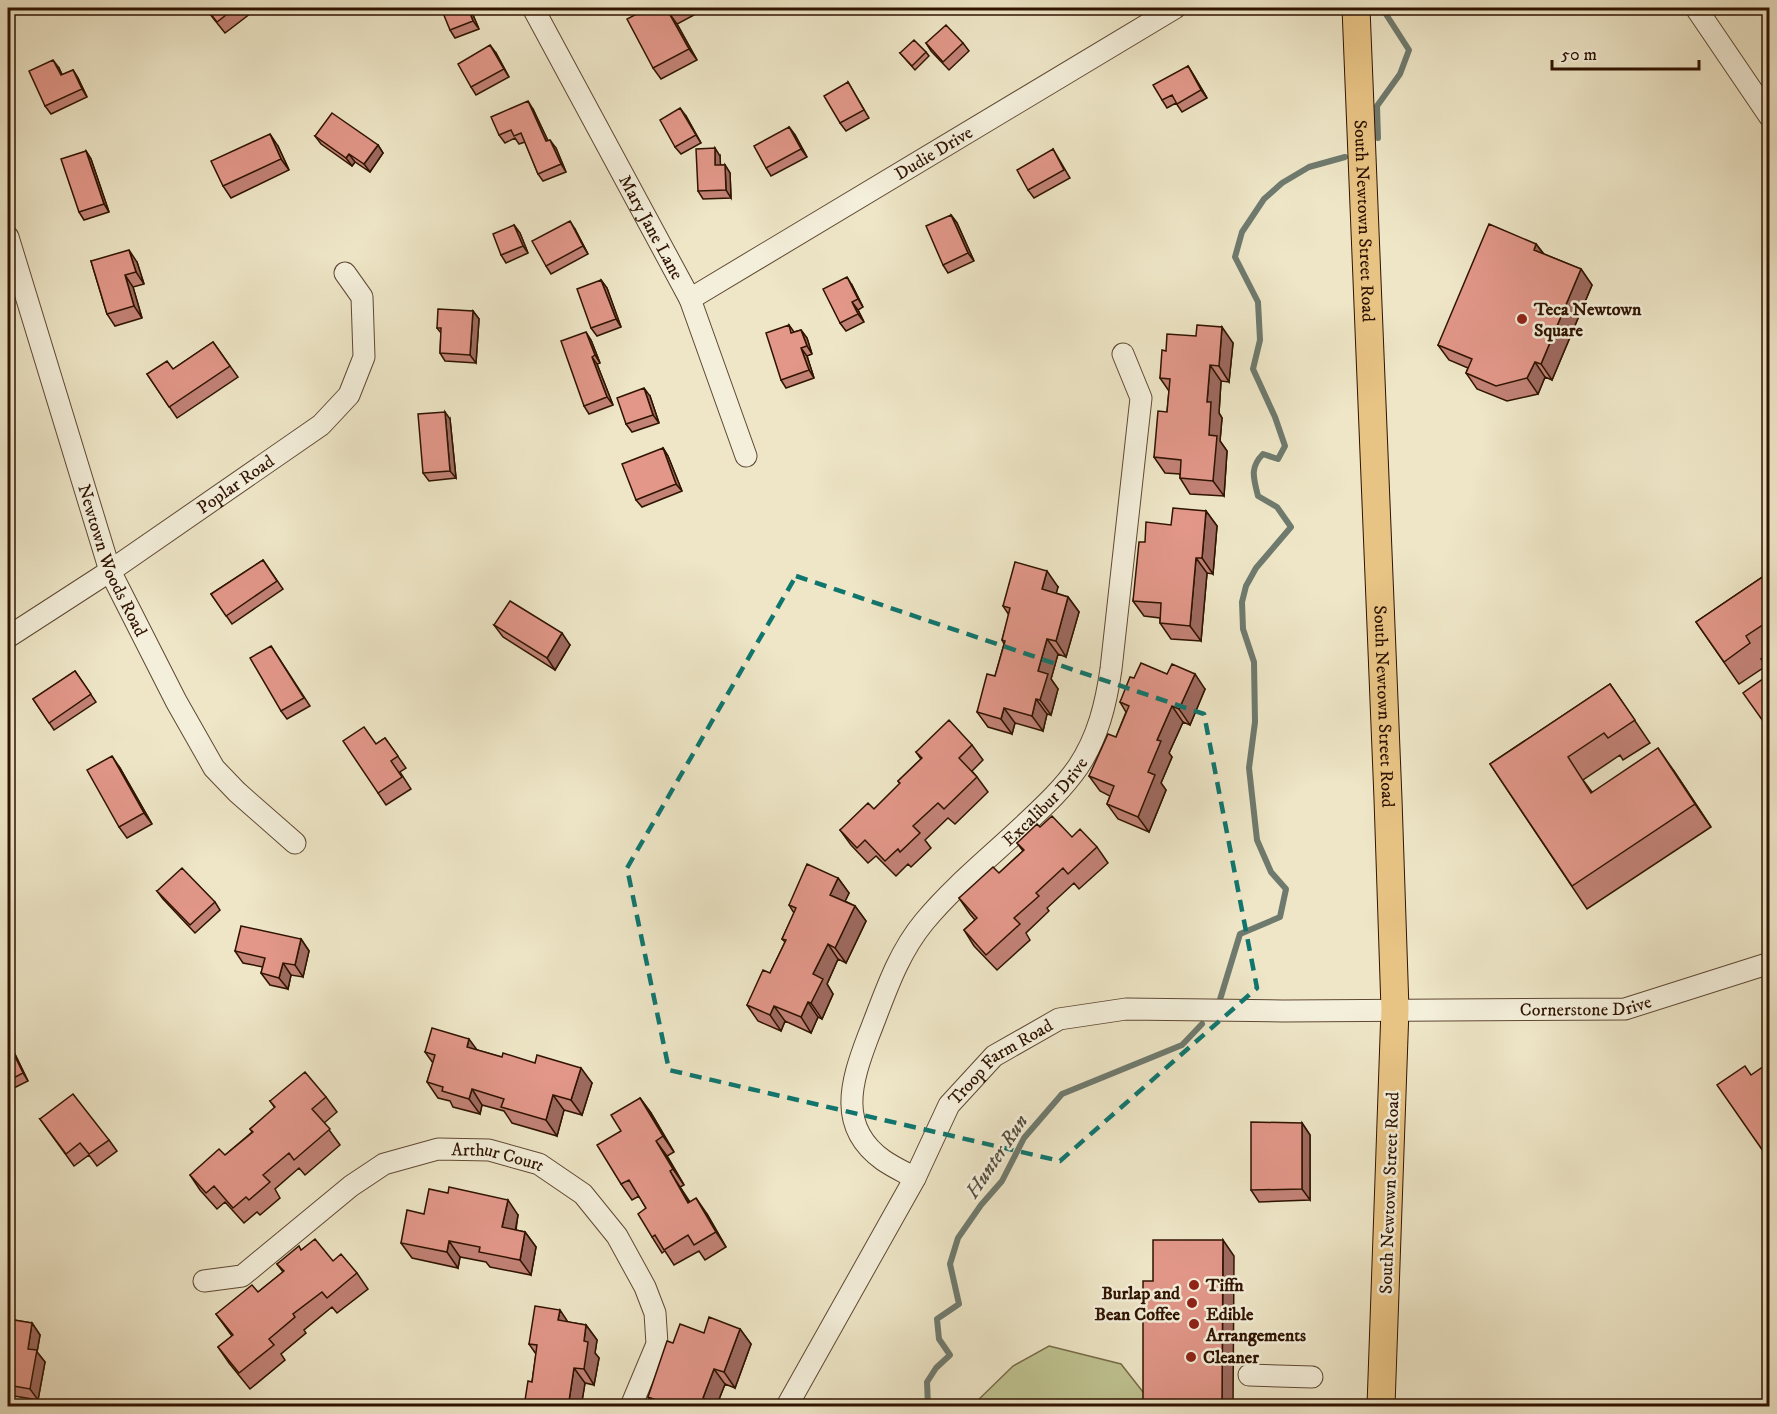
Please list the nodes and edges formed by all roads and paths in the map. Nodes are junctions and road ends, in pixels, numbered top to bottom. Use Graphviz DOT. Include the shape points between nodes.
graph roads {
  1 [pos="533,8"];
  2 [pos="1175,8"];
  3 [pos="1356,8"];
  4 [pos="1696,8"];
  5 [pos="1770,117"];
  6 [pos="8,237"];
  7 [pos="345,273"];
  8 [pos="690,299"];
  9 [pos="1123,354"];
  10 [pos="746,456"];
  11 [pos="110,571"];
  12 [pos="8,637"];
  13 [pos="295,843"];
  14 [pos="1770,963"];
  15 [pos="1395,1009"];
  16 [pos="915,1178"];
  17 [pos="204,1281"];
  18 [pos="1249,1375"];
  19 [pos="1312,1377"];
  20 [pos="631,1407"];
  21 [pos="787,1407"];
  22 [pos="1381,1407"];
  1 -- 8 [label="street, Mary Jane Lane"];
  2 -- 8 [label="street, Dudie Drive"];
  3 -- 15 [label="main road, South Newtown Street Road"];
  4 -- 5 [label="street"];
  6 -- 11 [label="street, Newtown Woods Road"];
  7 -- 11 [label="street, Poplar Road" via="363,297 364,357 349,395 321,425"];
  8 -- 10 [label="street, Mary Jane Lane"];
  9 -- 16 [label="street, Excalibur Drive" via="1141,398 1111,669 1106,705 1094,740 1056,795 957,887 908,944 897,962 857,1069 853,1123 865,1143 883,1159"];
  11 -- 12 [label="street, Poplar Road"];
  11 -- 13 [label="street, Newtown Woods Road" via="214,768"];
  14 -- 15 [label="street, Cornerstone Drive" via="1625,1010"];
  15 -- 16 [label="street, Troop Farm Road" via="1126,1009 1059,1019 994,1056 949,1105"];
  15 -- 22 [label="main road, South Newtown Street Road"];
  16 -- 21 [label="street, Troop Farm Road"];
  17 -- 20 [label="street, Arthur Court" via="242,1276 351,1186 384,1164 438,1149 489,1150 539,1164 583,1194 617,1236 655,1313 657,1344"];
  18 -- 19 [label="street"];
}
